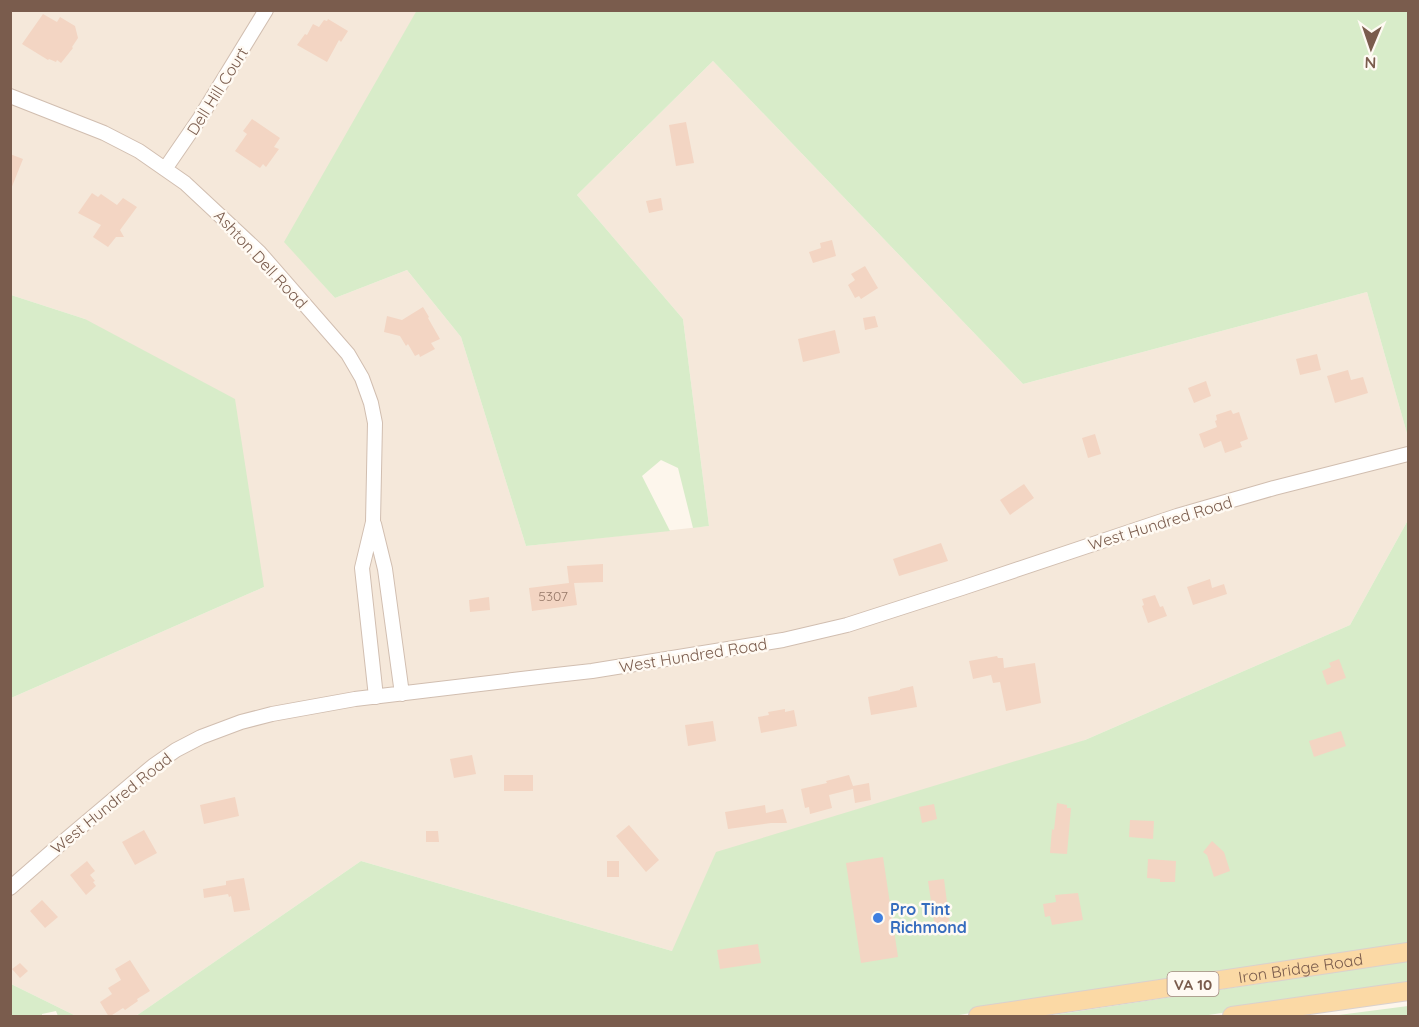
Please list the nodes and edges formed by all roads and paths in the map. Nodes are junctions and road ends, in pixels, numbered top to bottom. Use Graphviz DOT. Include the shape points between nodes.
graph roads {
  1 [pos="266,10"];
  2 [pos="10,96"];
  3 [pos="165,169"];
  4 [pos="1408,454"];
  5 [pos="373,522"];
  6 [pos="402,694"];
  7 [pos="376,697"];
  8 [pos="10,888"];
  9 [pos="1408,952"];
  10 [pos="1408,991"];
  11 [pos="978,1017"];
  12 [pos="1232,1017"];
  1 -- 3 [label="street, Dell Hill Court"];
  2 -- 3 [label="street, Ashton Dell Road" via="104,133"];
  3 -- 5 [label="street, Ashton Dell Road" via="259,252 348,354 372,403 375,423"];
  4 -- 6 [label="street, West Hundred Road" via="1177,516 858,621 783,640 593,671"];
  5 -- 6 [label="street, Ashton Dell Road" via="385,568"];
  5 -- 7 [label="street, Ashton Dell Road" via="362,568"];
  6 -- 7 [label="street, West Hundred Road"];
  7 -- 8 [label="street, West Hundred Road" via="241,722 176,750"];
  9 -- 11 [label="main road, Iron Bridge Road / VA 10"];
  10 -- 12 [label="main road, VA 10"];
}
